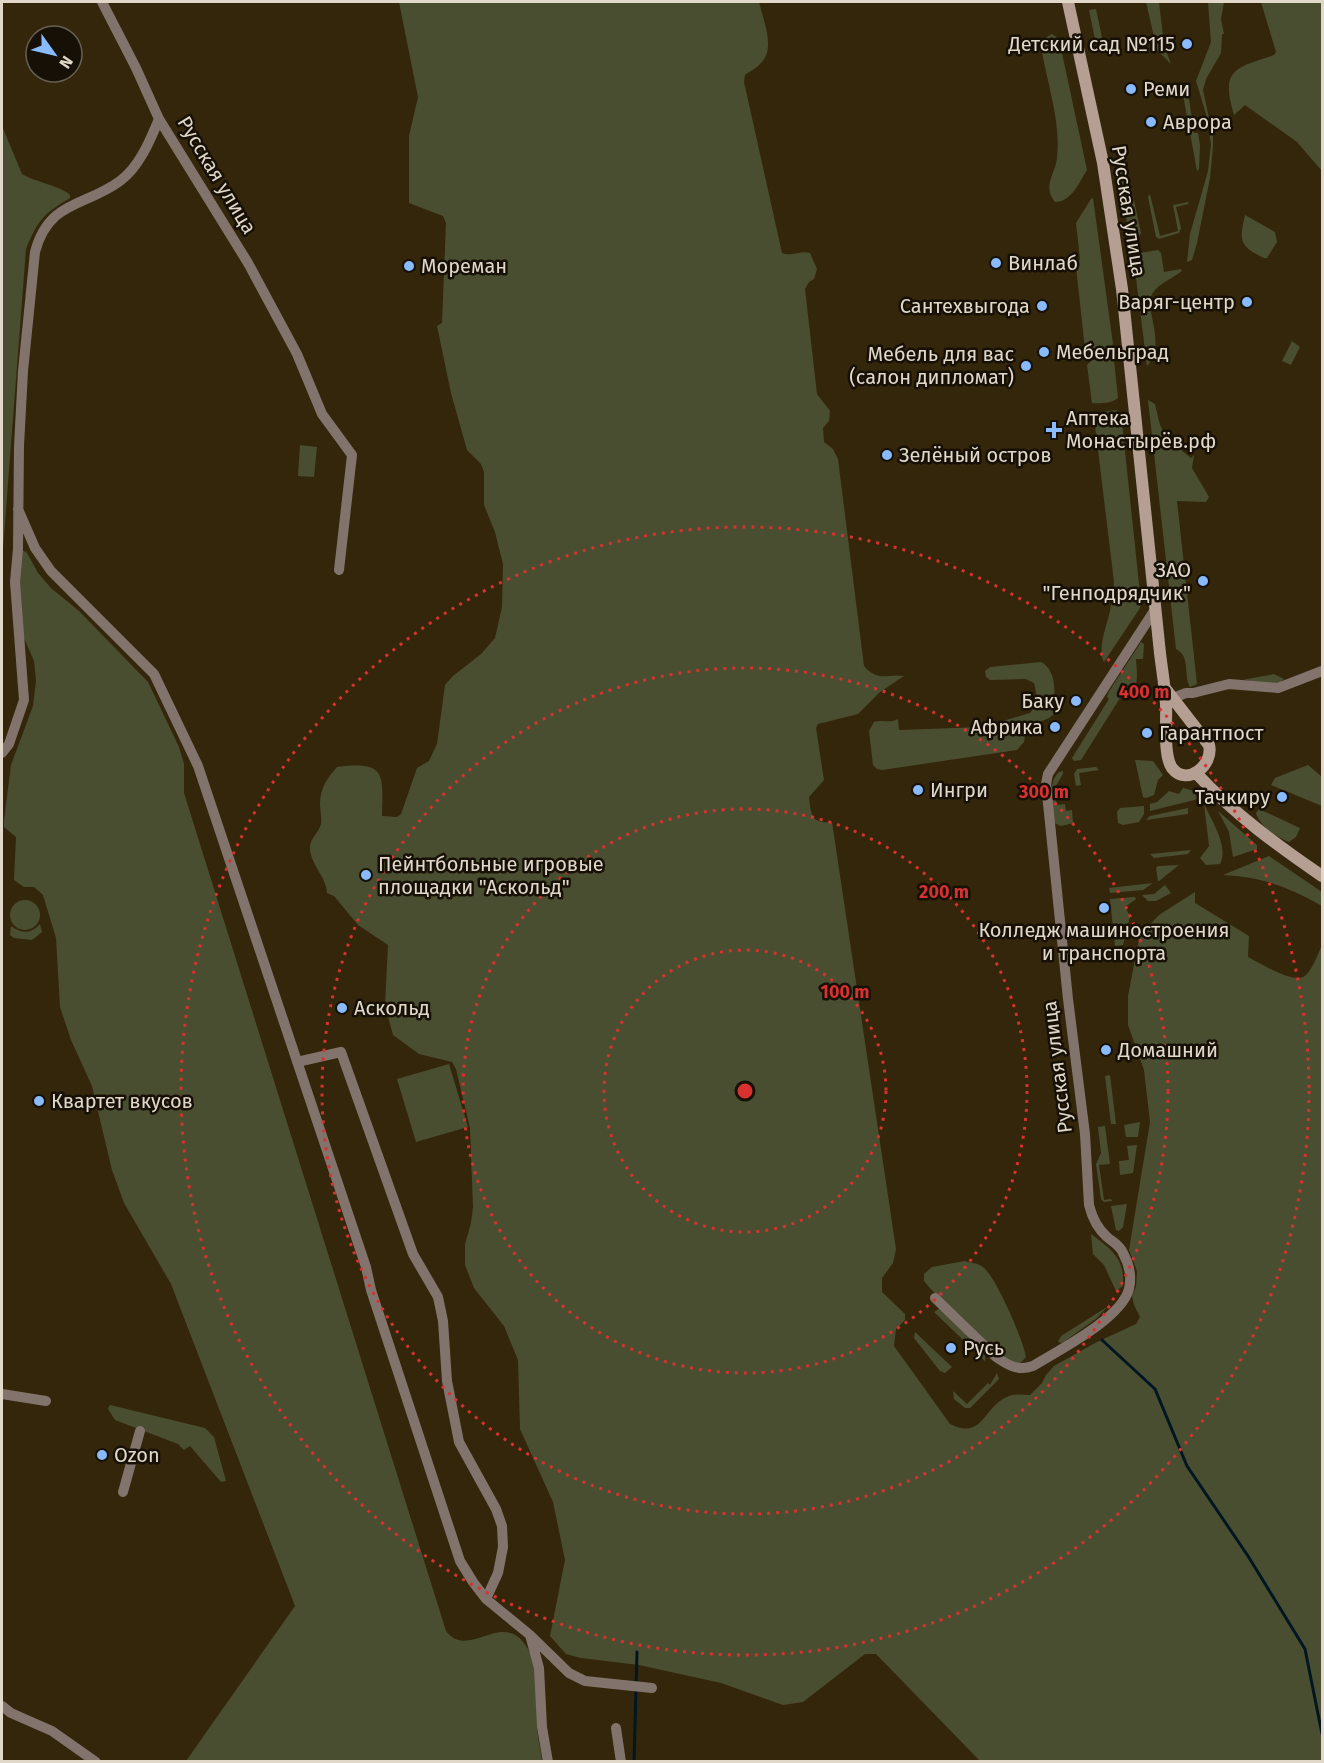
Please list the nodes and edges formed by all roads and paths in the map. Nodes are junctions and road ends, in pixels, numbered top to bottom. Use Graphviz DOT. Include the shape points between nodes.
graph roads {
  1 [pos="102,2"];
  2 [pos="1068,2"];
  3 [pos="159,119"];
  4 [pos="18,508"];
  5 [pos="339,570"];
  6 [pos="1156,608"];
  7 [pos="1323,671"];
  8 [pos="1164,687"];
  9 [pos="1173,698"];
  10 [pos="2,753"];
  11 [pos="1196,773"];
  12 [pos="1323,876"];
  13 [pos="297,1062"];
  14 [pos="935,1298"];
  15 [pos="2,1394"];
  16 [pos="46,1401"];
  17 [pos="140,1431"];
  18 [pos="123,1492"];
  19 [pos="486,1599"];
  20 [pos="530,1635"];
  21 [pos="652,1688"];
  22 [pos="2,1706"];
  23 [pos="616,1728"];
  24 [pos="96,1761"];
  25 [pos="548,1761"];
  26 [pos="621,1761"];
  1 -- 3 [label="street, Русская улица"];
  2 -- 6 [label="main road, Русская улица" via="1103,163 1122,289"];
  3 -- 4 [label="street" via="127,175 105,191 60,213 40,236 23,371"];
  3 -- 5 [label="street, Русская улица" via="248,263 303,368 322,414 352,455"];
  4 -- 10 [label="street" via="15,582 24,700 9,744"];
  4 -- 13 [label="street" via="35,548 51,571 154,674 198,766"];
  6 -- 8 [label="main road, Русская улица"];
  6 -- 14 [label="street, Русская улица" via="1048,774 1046,784 1085,1134 1089,1205 1100,1230 1123,1252 1131,1273 1130,1287 1096,1327 1022,1369 996,1357"];
  7 -- 9 [label="street" via="1278,688 1229,684"];
  8 -- 9 [label="main road"];
  8 -- 11 [label="main road, Русская улица" via="1169,762 1176,772"];
  9 -- 11 [label="main road" via="1209,746 1210,757"];
  11 -- 12 [label="main road" via="1235,810"];
  13 -- 19 [label="street" via="460,1561"];
  13 -- 19 [label="street" via="341,1052 413,1254 438,1297 447,1381 459,1442 502,1526 498,1573"];
  15 -- 16 [label="street"];
  17 -- 18 [label="street"];
  19 -- 20 [label="street"];
  20 -- 21 [label="street" via="569,1673 585,1681"];
  20 -- 25 [label="street" via="539,1668"];
  22 -- 24 [label="street" via="52,1731"];
  23 -- 26 [label="street"];
}
